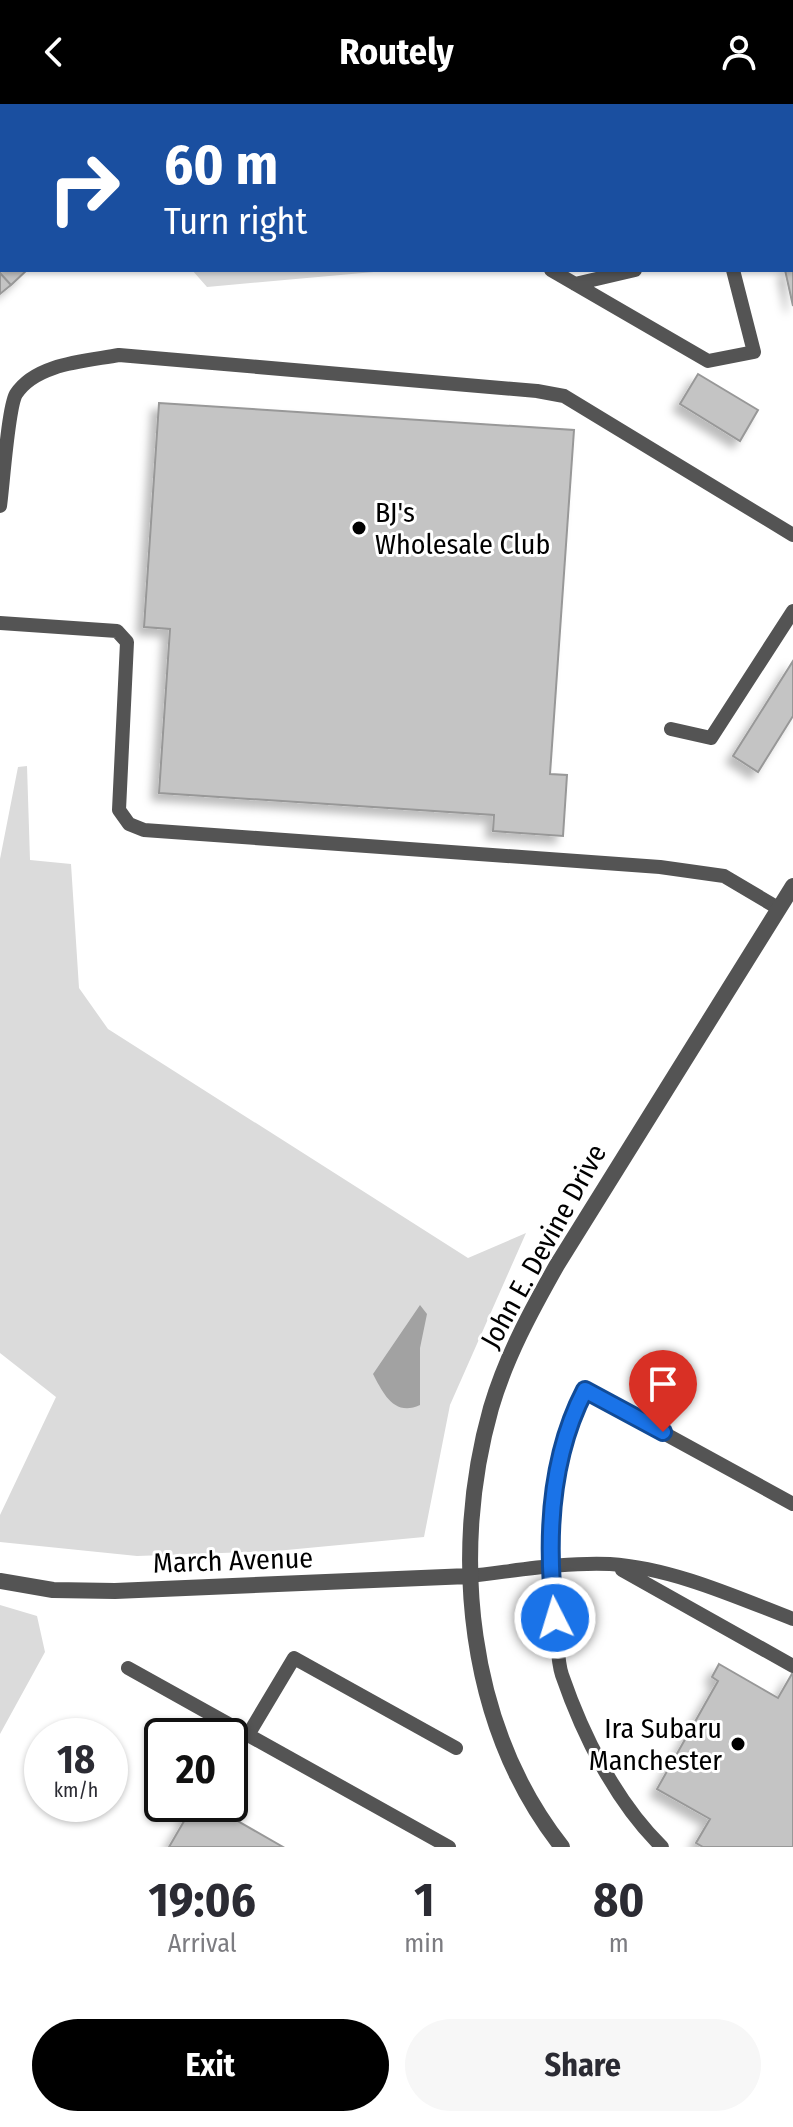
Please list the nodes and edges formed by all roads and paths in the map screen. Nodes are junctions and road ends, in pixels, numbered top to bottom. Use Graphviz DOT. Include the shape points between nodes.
graph roads {
  1 [pos="554,272"];
  2 [pos="626,272"];
  3 [pos="734,272"];
  4 [pos="575,284"];
  5 [pos="0,506"];
  6 [pos="793,535"];
  7 [pos="793,611"];
  8 [pos="0,623"];
  9 [pos="671,729"];
  10 [pos="793,886"];
  11 [pos="778,908"];
  12 [pos="793,1504"];
  13 [pos="611,1564"];
  14 [pos="551,1566"];
  15 [pos="469,1576"];
  16 [pos="0,1581"];
  17 [pos="793,1619"];
  18 [pos="793,1666"];
  19 [pos="128,1668"];
  20 [pos="218,1718"];
  21 [pos="248,1735"];
  22 [pos="456,1748"];
  23 [pos="449,1847"];
  24 [pos="562,1847"];
  25 [pos="662,1847"];
  1 -- 4 [label="lane"];
  2 -- 4 [label="lane"];
  3 -- 4 [label="lane" via="754,352 708,361"];
  5 -- 6 [label="lane" via="15,395 37,375 119,355 564,396"];
  7 -- 9 [label="lane" via="711,738"];
  8 -- 11 [label="lane" via="117,631 127,642 119,810 129,824 144,830 660,867 724,876"];
  10 -- 11 [label="street, John E. Devine Drive"];
  11 -- 15 [label="street, John E. Devine Drive" via="603,1186 527,1318 491,1407 480,1455"];
  12 -- 14 [label="lane" via="585,1390 559,1458"];
  13 -- 14 [label="lane"];
  13 -- 17 [label="lane" via="669,1575"];
  13 -- 18 [label="lane"];
  14 -- 15 [label="lane"];
  14 -- 25 [label="lane" via="561,1672 599,1761 644,1830"];
  15 -- 16 [label="street, March Avenue" via="115,1591 53,1590"];
  15 -- 24 [label="street, John E. Devine Drive" via="489,1702 518,1778"];
  19 -- 20 [label="lane"];
  21 -- 22 [label="lane" via="294,1658"];
  21 -- 23 [label="lane"];
}
